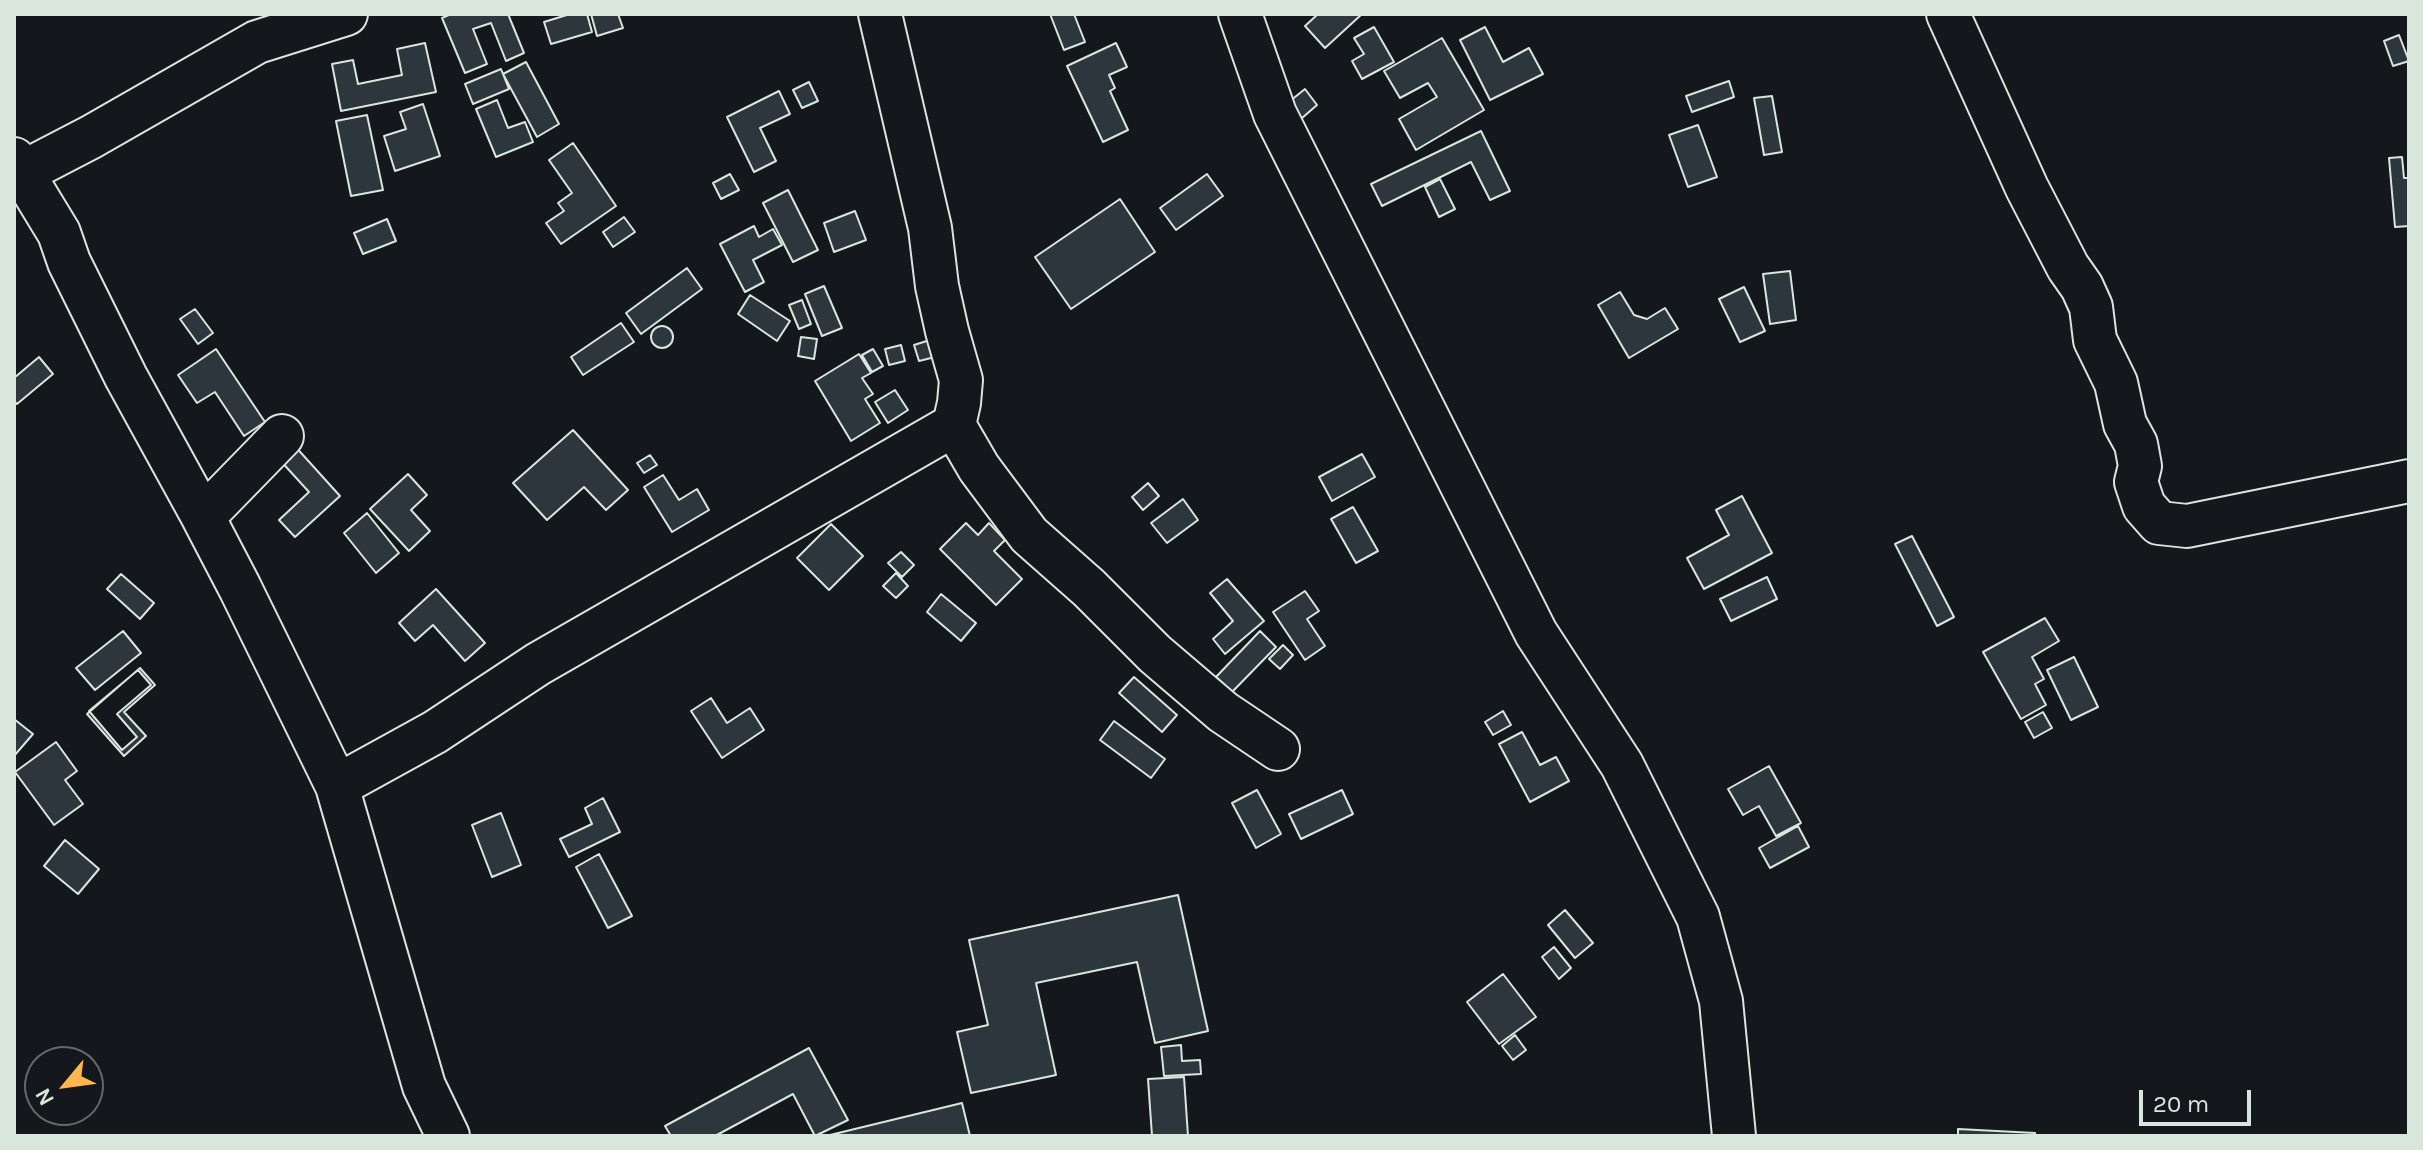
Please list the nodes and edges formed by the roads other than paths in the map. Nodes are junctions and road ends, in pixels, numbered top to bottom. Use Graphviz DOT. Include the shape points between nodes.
graph roads {
  1 [pos="346,14"];
  2 [pos="880,14"];
  3 [pos="1240,14"];
  4 [pos="1948,14"];
  5 [pos="17,169"];
  6 [pos="954,425"];
  7 [pos="282,436"];
  8 [pos="2409,481"];
  9 [pos="203,517"];
  10 [pos="1278,749"];
  11 [pos="337,786"];
  12 [pos="448,1136"];
  13 [pos="1734,1136"];
  1 -- 5 [label="street" via="257,42 91,137"];
  2 -- 6 [label="street" via="961,380"];
  3 -- 13 [label="street" via="1275,114 1536,633 1622,765 1698,917 1721,1001"];
  4 -- 8 [label="street" via="2027,188 2091,307 2095,340 2136,444 2136,482 2144,506 2159,523 2187,526"];
  5 -- 9 [label="street" via="59,233 119,363"];
  6 -- 10 [label="street" via="1029,535 1155,654 1223,712"];
  6 -- 11 [label="street"];
  7 -- 9 [label="street"];
  9 -- 11 [label="street"];
  11 -- 12 [label="street" via="424,1086"];
}
